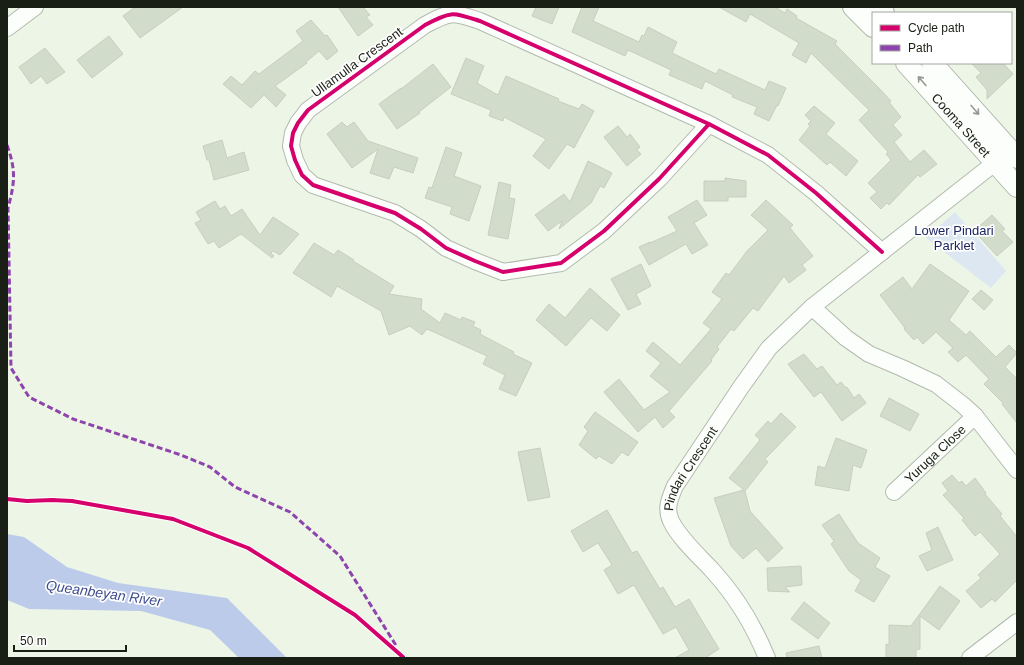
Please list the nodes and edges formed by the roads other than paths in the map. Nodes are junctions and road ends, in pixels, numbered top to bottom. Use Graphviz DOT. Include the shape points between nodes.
graph roads {
  1 [pos="35,7"];
  2 [pos="853,7"];
  3 [pos="872,26"];
  4 [pos="7,28"];
  5 [pos="907,64"];
  6 [pos="933,64"];
  7 [pos="709,124"];
  8 [pos="1013,154"];
  9 [pos="994,163"];
  10 [pos="1017,187"];
  11 [pos="882,252"];
  12 [pos="812,307"];
  13 [pos="975,416"];
  14 [pos="1017,470"];
  15 [pos="894,492"];
  16 [pos="1017,622"];
  17 [pos="767,658"];
  18 [pos="970,658"];
  1 -- 4 [label="street"];
  2 -- 3 [label="main road"];
  9 -- 5 [label="main road, Cooma Street, one-way"];
  6 -- 8 [label="main road, Cooma Street, one-way"];
  7 -- 7 [label="street, Ullamulla Crescent" via="480,21 453,13 425,25 308,110 293,133 291,146 302,175 313,185 395,213 446,248 503,272 561,263 610,226 659,179"];
  7 -- 11 [label="street, Ullamulla Crescent" via="768,155 816,193"];
  8 -- 9 [label="street, Pindari Crescent"];
  9 -- 10 [label="main road, Cooma Street"];
  9 -- 11 [label="street, Pindari Crescent"];
  11 -- 12 [label="street, Pindari Crescent"];
  12 -- 13 [label="street" via="846,338 869,354 936,384"];
  12 -- 17 [label="street, Pindari Crescent" via="769,348 675,486 668,504 671,520 685,541 714,571 744,610"];
  13 -- 14 [label="street"];
  13 -- 15 [label="street, Yuruga Close"];
  16 -- 18 [label="street"];
}
